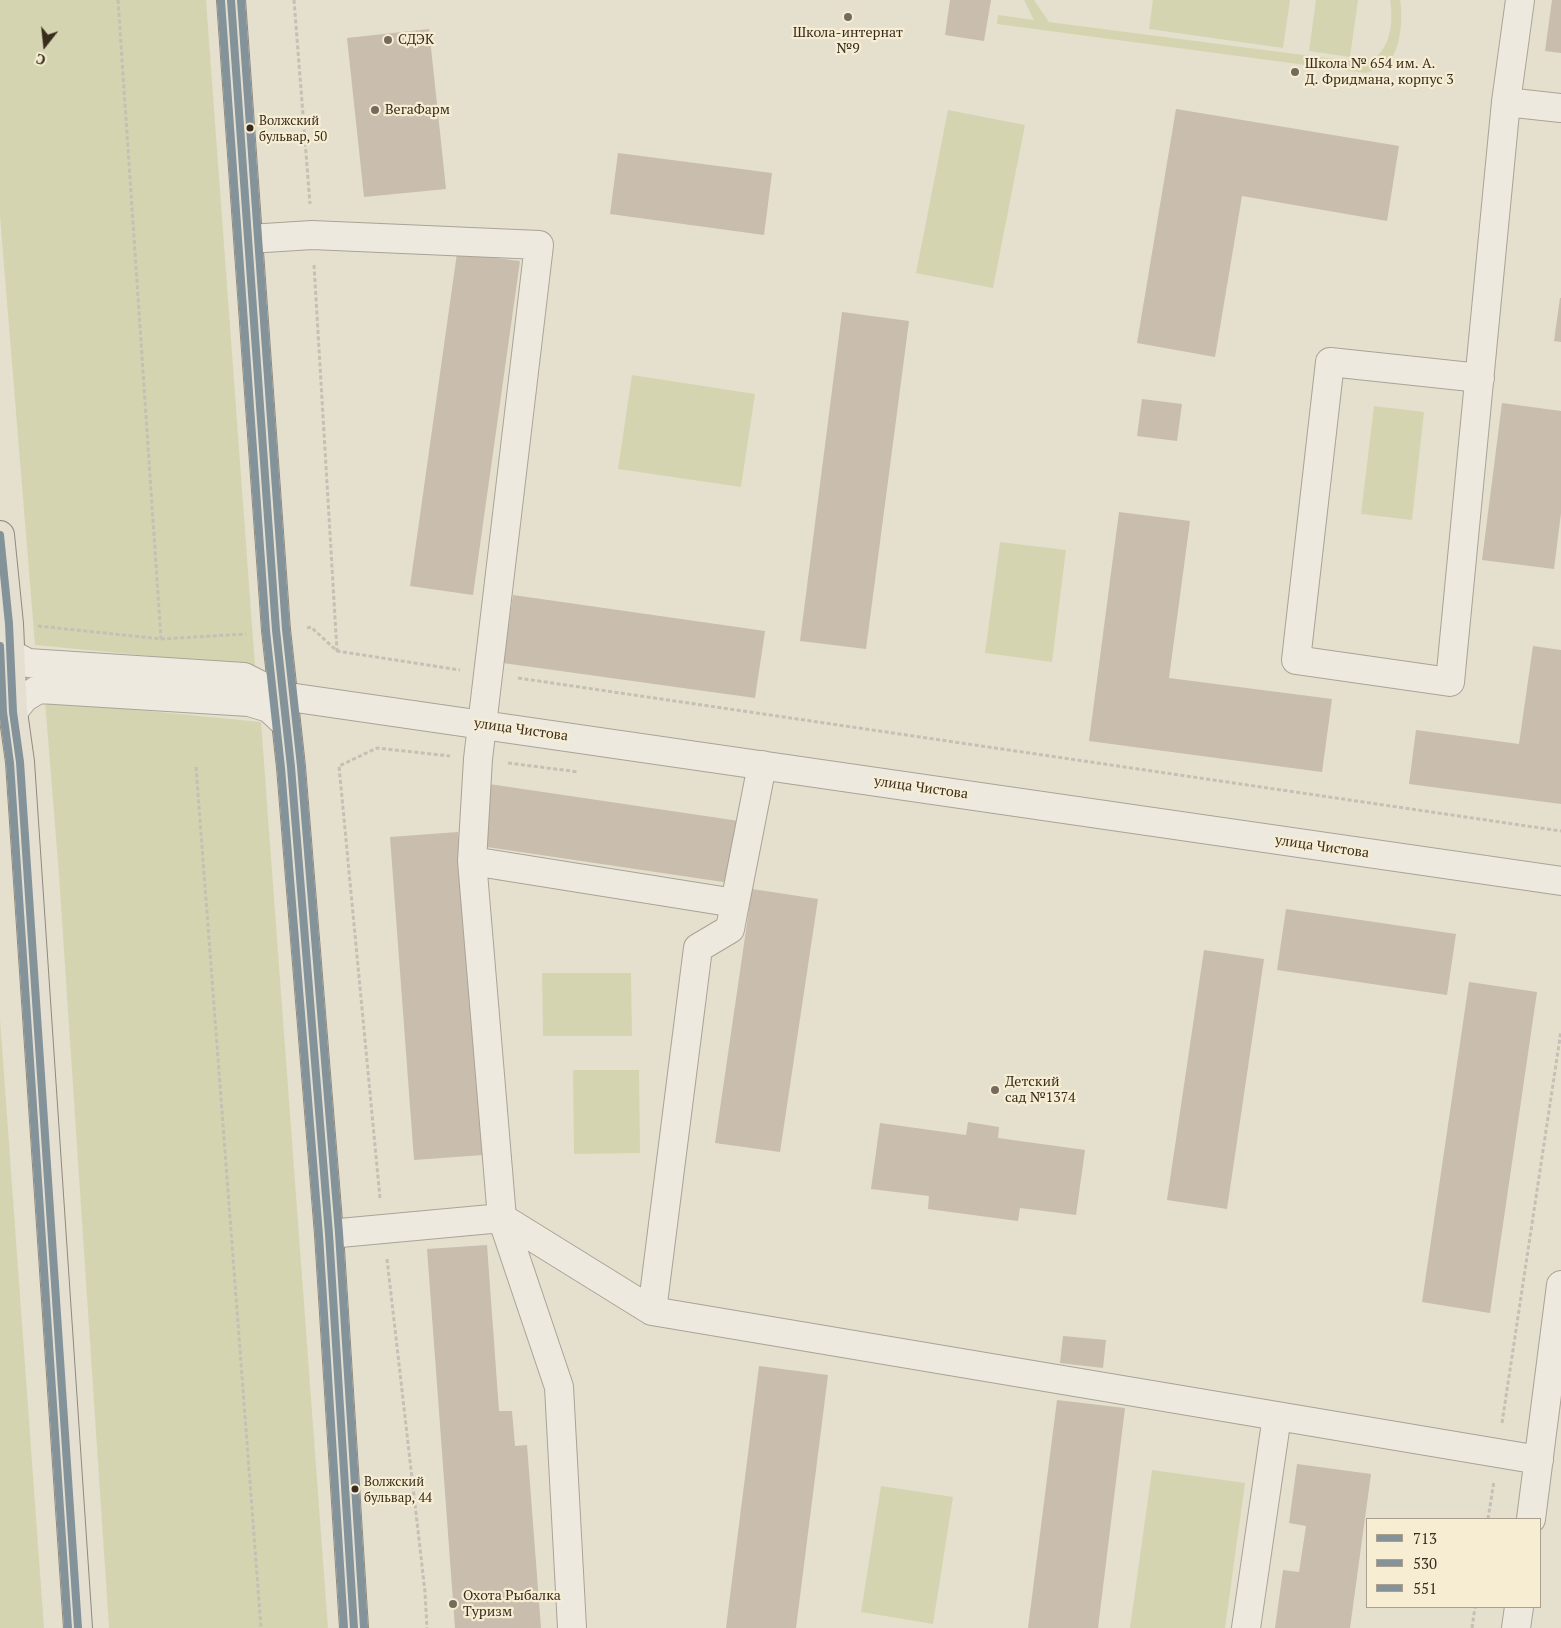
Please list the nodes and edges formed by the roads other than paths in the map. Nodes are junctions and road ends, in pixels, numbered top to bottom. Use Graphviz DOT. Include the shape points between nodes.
graph roads {
  1 [pos="231,0"];
  2 [pos="1520,0"];
  3 [pos="1506,102"];
  4 [pos="1561,108"];
  5 [pos="249,239"];
  6 [pos="1480,378"];
  7 [pos="0,535"];
  8 [pos="11,654"];
  9 [pos="283,709"];
  10 [pos="13,712"];
  11 [pos="482,725"];
  12 [pos="762,765"];
  13 [pos="472,861"];
  14 [pos="1561,881"];
  15 [pos="735,903"];
  16 [pos="502,1218"];
  17 [pos="329,1234"];
  18 [pos="1561,1285"];
  19 [pos="652,1311"];
  20 [pos="1277,1416"];
  21 [pos="1552,1419"];
  22 [pos="1539,1460"];
  23 [pos="1531,1518"];
  24 [pos="1519,1608"];
  25 [pos="78,1628"];
  26 [pos="354,1628"];
  27 [pos="572,1628"];
  28 [pos="1246,1628"];
  29 [pos="1516,1628"];
  1 -- 5 [label="main road"];
  2 -- 3 [label="street"];
  3 -- 4 [label="street"];
  3 -- 6 [label="street"];
  5 -- 9 [label="main road"];
  5 -- 11 [label="street" via="312,235 539,245"];
  6 -- 6 [label="street" via="1450,682 1296,660 1330,362"];
  7 -- 8 [label="main road"];
  8 -- 9 [label="street" via="28,662 244,677"];
  8 -- 10 [label="main road"];
  9 -- 10 [label="street" via="249,702 39,689 24,698"];
  9 -- 11 [label="street, улица Чистова"];
  9 -- 17 [label="main road" via="291,767"];
  10 -- 25 [label="main road" via="20,762"];
  11 -- 12 [label="street, улица Чистова"];
  11 -- 13 [label="street"];
  12 -- 14 [label="street, улица Чистова"];
  12 -- 15 [label="street"];
  13 -- 15 [label="street"];
  13 -- 16 [label="street"];
  15 -- 19 [label="street" via="730,928 698,948"];
  16 -- 17 [label="street"];
  16 -- 19 [label="street"];
  16 -- 27 [label="street" via="559,1387"];
  17 -- 26 [label="main road"];
  18 -- 21 [label="street"];
  19 -- 20 [label="street"];
  20 -- 22 [label="street"];
  20 -- 28 [label="street"];
  21 -- 22 [label="street"];
  22 -- 23 [label="street"];
  24 -- 29 [label="street"];
}
